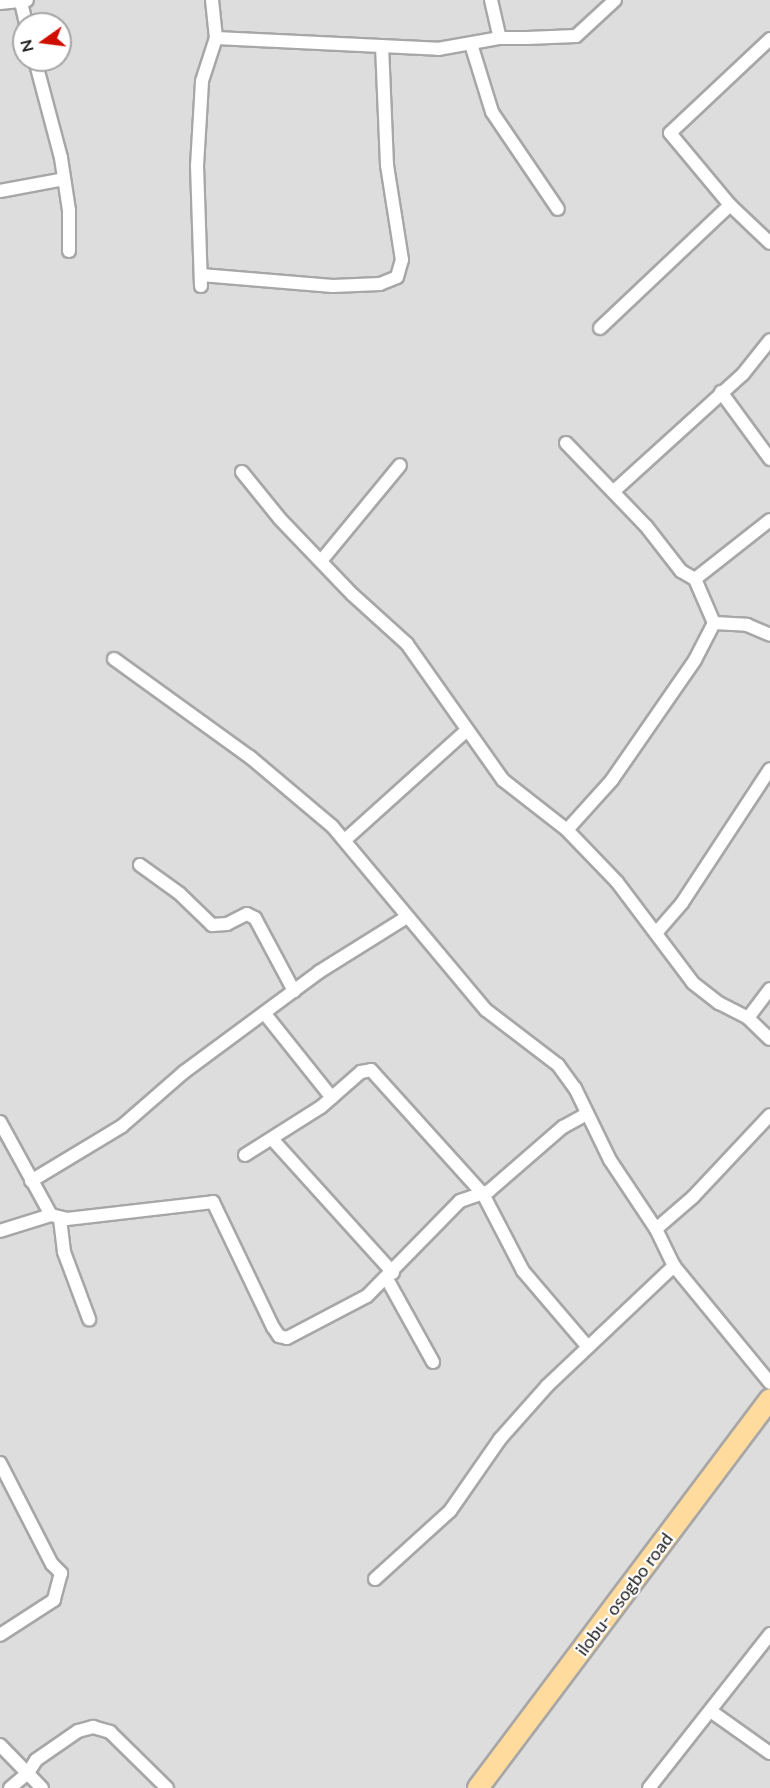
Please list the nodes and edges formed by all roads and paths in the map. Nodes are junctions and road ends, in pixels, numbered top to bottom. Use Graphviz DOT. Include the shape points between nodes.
graph roads {
  1 [pos="212,0"];
  2 [pos="492,0"];
  3 [pos="615,0"];
  4 [pos="24,1"];
  5 [pos="0,3"];
  6 [pos="216,38"];
  7 [pos="500,38"];
  8 [pos="770,39"];
  9 [pos="471,44"];
  10 [pos="382,46"];
  11 [pos="38,72"];
  12 [pos="64,179"];
  13 [pos="0,191"];
  14 [pos="730,205"];
  15 [pos="558,209"];
  16 [pos="770,243"];
  17 [pos="69,251"];
  18 [pos="600,328"];
  19 [pos="770,340"];
  20 [pos="721,392"];
  21 [pos="566,442"];
  22 [pos="770,459"];
  23 [pos="399,465"];
  24 [pos="242,472"];
  25 [pos="614,491"];
  26 [pos="770,520"];
  27 [pos="321,561"];
  28 [pos="695,579"];
  29 [pos="714,623"];
  30 [pos="770,635"];
  31 [pos="114,659"];
  32 [pos="466,731"];
  33 [pos="770,769"];
  34 [pos="567,830"];
  35 [pos="346,839"];
  36 [pos="140,865"];
  37 [pos="406,917"];
  38 [pos="656,933"];
  39 [pos="770,989"];
  40 [pos="294,991"];
  41 [pos="266,1014"];
  42 [pos="748,1018"];
  43 [pos="770,1039"];
  44 [pos="332,1098"];
  45 [pos="586,1114"];
  46 [pos="770,1115"];
  47 [pos="0,1122"];
  48 [pos="273,1140"];
  49 [pos="245,1155"];
  50 [pos="31,1181"];
  51 [pos="483,1194"];
  52 [pos="56,1217"];
  53 [pos="656,1229"];
  54 [pos="0,1231"];
  55 [pos="674,1266"];
  56 [pos="390,1276"];
  57 [pos="89,1319"];
  58 [pos="588,1347"];
  59 [pos="433,1362"];
  60 [pos="770,1383"];
  61 [pos="770,1399"];
  62 [pos="0,1463"];
  63 [pos="375,1579"];
  64 [pos="770,1634"];
  65 [pos="0,1635"];
  66 [pos="712,1712"];
  67 [pos="0,1745"];
  68 [pos="770,1753"];
  69 [pos="36,1760"];
  70 [pos="17,1761"];
  71 [pos="28,1773"];
  72 [pos="10,1788"];
  73 [pos="42,1788"];
  74 [pos="167,1788"];
  75 [pos="478,1788"];
  76 [pos="649,1788"];
  1 -- 6 [label="street"];
  2 -- 7 [label="street"];
  3 -- 7 [label="street" via="576,36"];
  4 -- 5 [label="street"];
  6 -- 10 [label="street"];
  6 -- 10 [label="street" via="202,81 197,166 201,280 333,286 380,284 397,277 402,260 387,165"];
  7 -- 9 [label="street"];
  8 -- 14 [label="street" via="670,133"];
  9 -- 10 [label="street" via="438,49"];
  9 -- 15 [label="street" via="492,112"];
  11 -- 12 [label="street"];
  12 -- 13 [label="street"];
  12 -- 17 [label="street"];
  14 -- 16 [label="street"];
  14 -- 18 [label="street"];
  19 -- 20 [label="street" via="743,374"];
  20 -- 22 [label="street"];
  20 -- 25 [label="street"];
  21 -- 25 [label="street"];
  23 -- 27 [label="street"];
  24 -- 27 [label="street"];
  25 -- 28 [label="street" via="681,571"];
  26 -- 28 [label="street"];
  27 -- 32 [label="street" via="407,644"];
  28 -- 29 [label="street"];
  29 -- 30 [label="street" via="747,625"];
  29 -- 34 [label="street" via="694,660 612,780"];
  31 -- 35 [label="street" via="250,757"];
  32 -- 34 [label="street" via="503,780"];
  32 -- 35 [label="street"];
  33 -- 38 [label="street" via="682,903"];
  34 -- 38 [label="street" via="617,882"];
  35 -- 37 [label="street"];
  36 -- 40 [label="street" via="180,894 212,925 227,924 247,914 255,918"];
  37 -- 40 [label="street"];
  37 -- 45 [label="street" via="486,1010 558,1065 575,1088"];
  38 -- 42 [label="street" via="693,983"];
  39 -- 42 [label="street"];
  40 -- 41 [label="street"];
  41 -- 44 [label="street"];
  41 -- 50 [label="street" via="184,1072 122,1126"];
  42 -- 43 [label="street"];
  44 -- 48 [label="street"];
  44 -- 51 [label="street" via="361,1072 370,1071"];
  45 -- 51 [label="street" via="563,1127"];
  45 -- 53 [label="street" via="610,1160"];
  46 -- 53 [label="street" via="693,1197"];
  47 -- 50 [label="street"];
  48 -- 49 [label="street"];
  48 -- 56 [label="street"];
  50 -- 52 [label="street"];
  51 -- 56 [label="street" via="468,1196 450,1210"];
  51 -- 58 [label="street" via="523,1271"];
  52 -- 54 [label="street"];
  52 -- 56 [label="street" via="213,1202 252,1288 282,1338 329,1318 367,1296"];
  52 -- 57 [label="street" via="64,1252"];
  53 -- 55 [label="street"];
  55 -- 58 [label="street"];
  55 -- 60 [label="street"];
  56 -- 59 [label="street"];
  58 -- 63 [label="street" via="524,1411 450,1511"];
  61 -- 75 [label="main road, ilobu- osogbo road"];
  62 -- 65 [label="street" via="52,1564 61,1573 54,1600"];
  64 -- 66 [label="street"];
  66 -- 68 [label="street"];
  66 -- 76 [label="street"];
  67 -- 70 [label="street"];
  69 -- 70 [label="street"];
  69 -- 71 [label="street"];
  69 -- 74 [label="street" via="78,1731 101,1728 118,1739"];
  70 -- 71 [label="street"];
  71 -- 72 [label="street"];
  71 -- 73 [label="street"];
}
